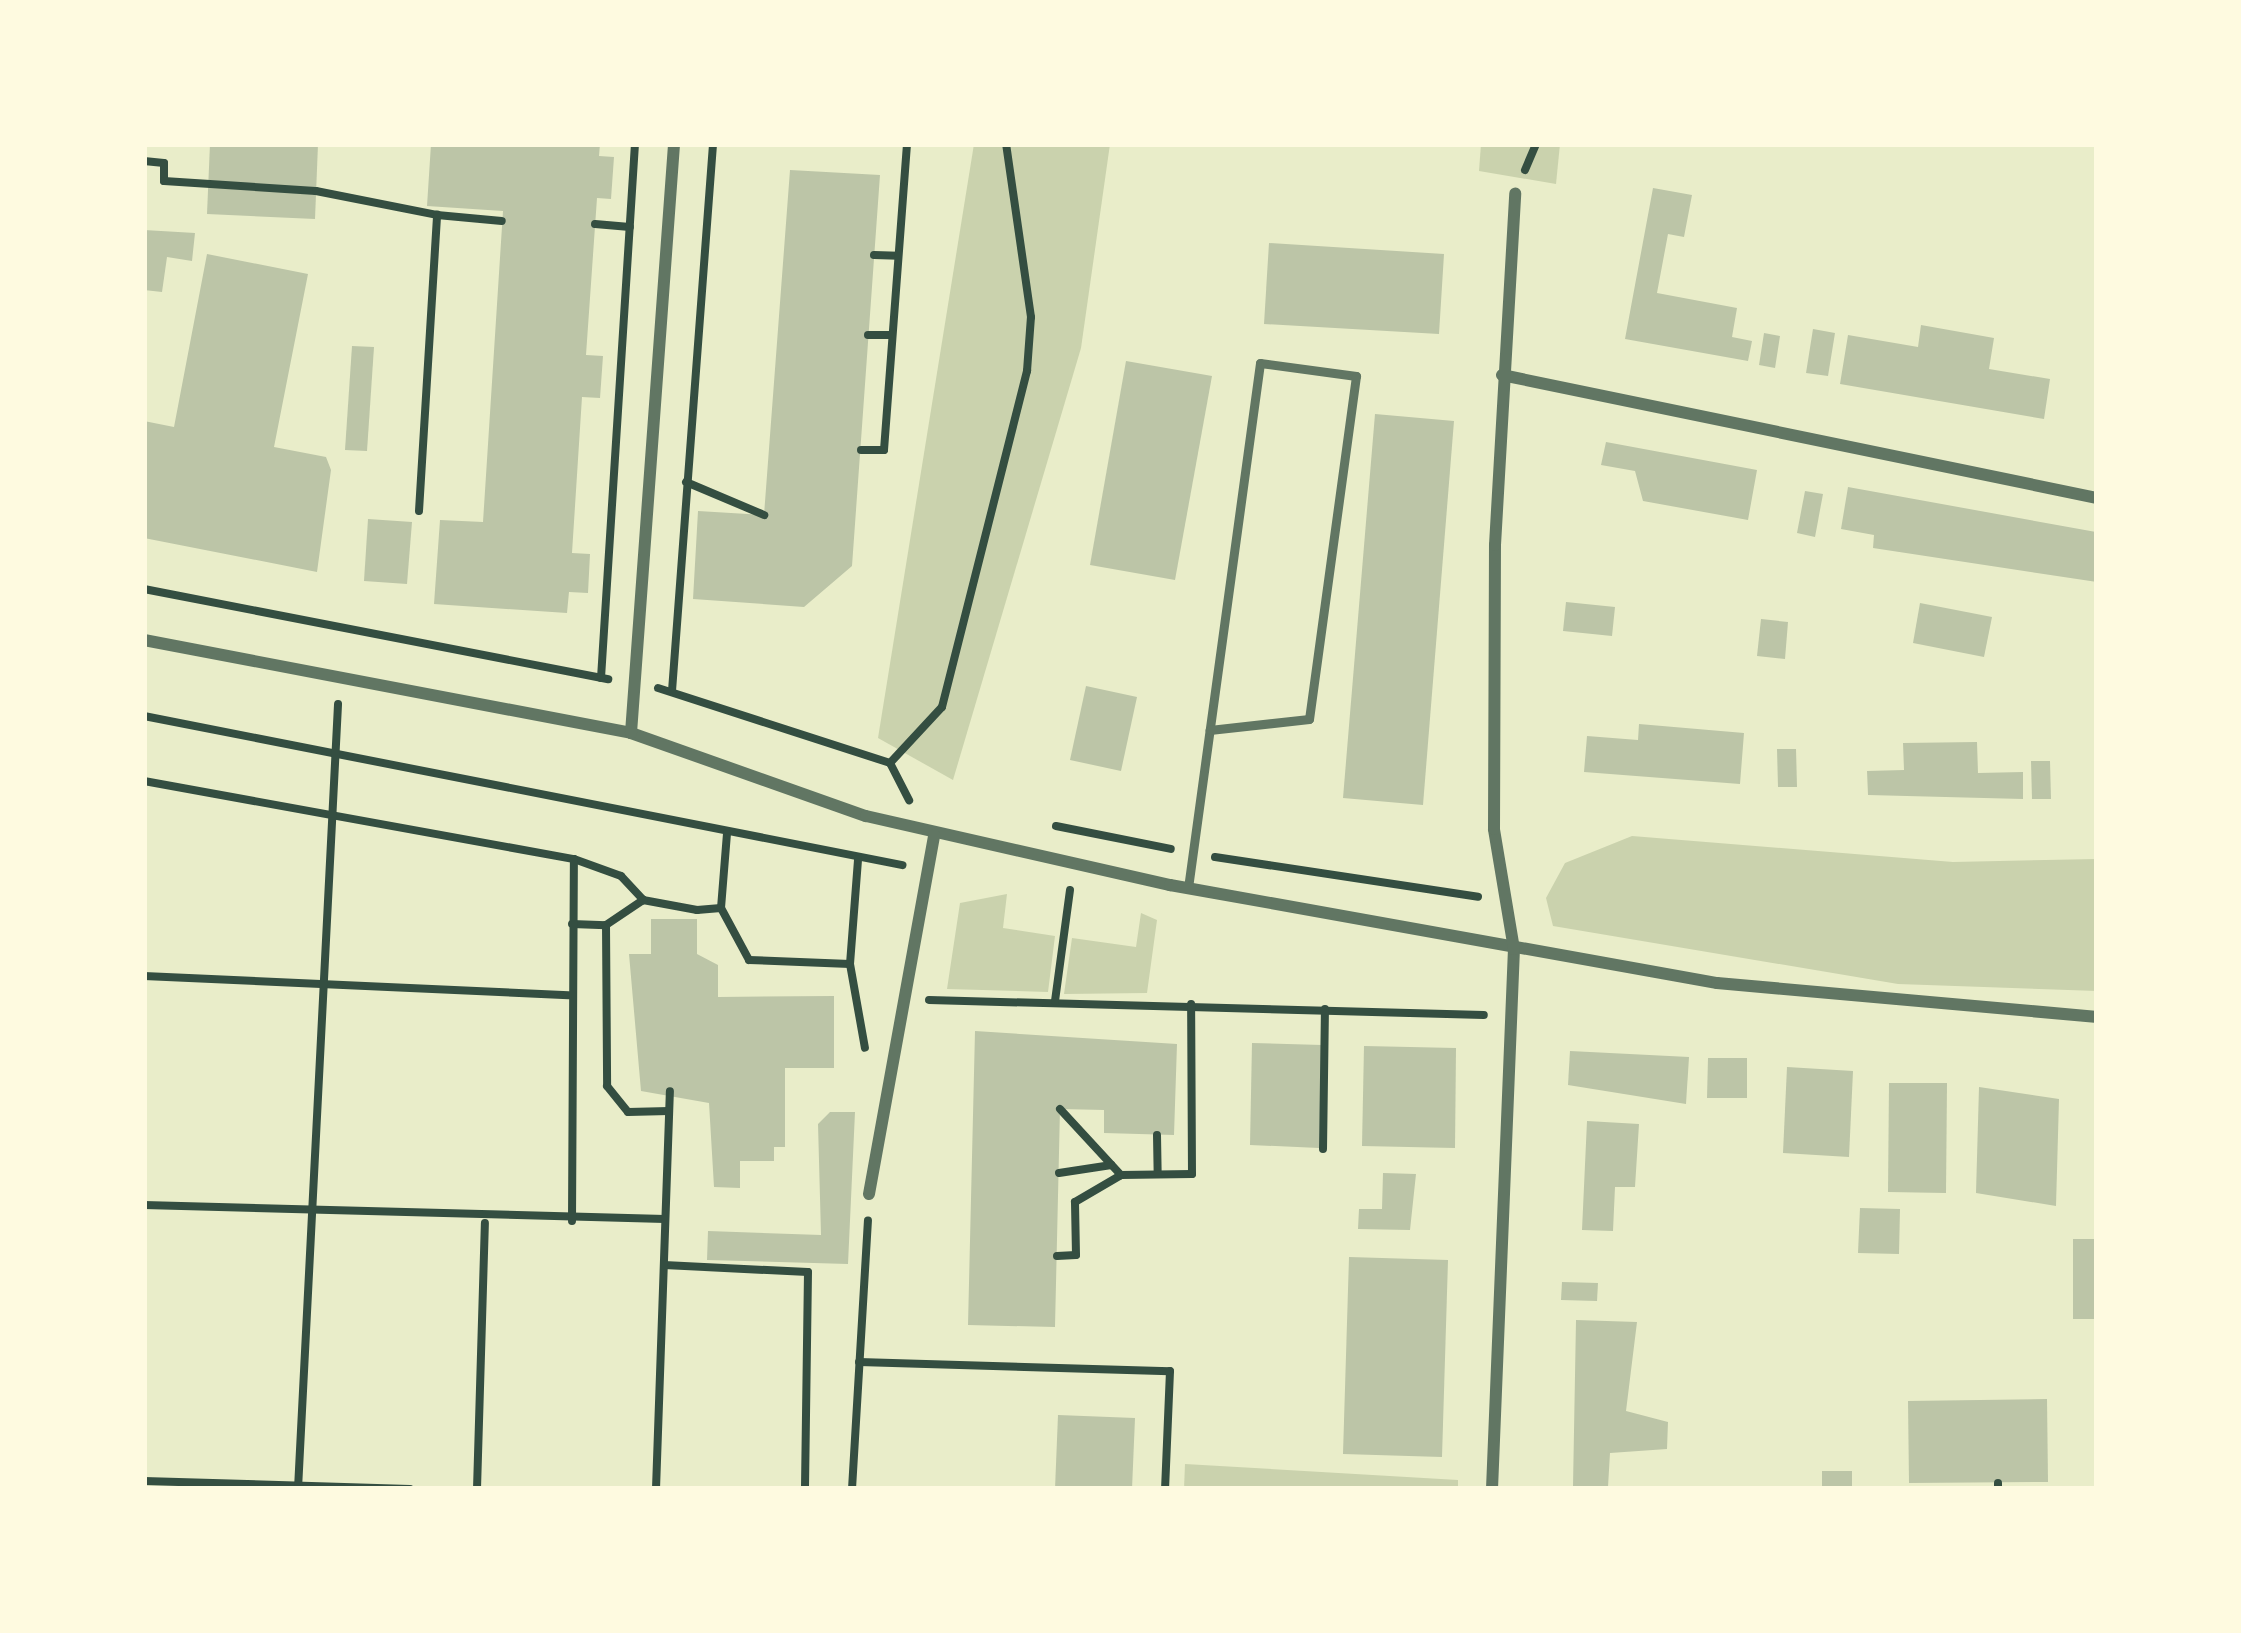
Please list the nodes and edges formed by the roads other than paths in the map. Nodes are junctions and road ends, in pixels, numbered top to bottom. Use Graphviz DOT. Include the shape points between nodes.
graph roads {
  1 [pos="674,144"];
  2 [pos="1515,194"];
  3 [pos="1502,375"];
  4 [pos="2097,498"];
  5 [pos="144,640"];
  6 [pos="1210,730"];
  7 [pos="631,733"];
  8 [pos="934,835"];
  9 [pos="1188,888"];
  10 [pos="1514,949"];
  11 [pos="2097,1017"];
  12 [pos="869,1194"];
  13 [pos="1492,1489"];
  1 -- 7 [label="street"];
  2 -- 3 [label="street"];
  3 -- 4 [label="street"];
  3 -- 10 [label="street" via="1494,829"];
  5 -- 7 [label="street"];
  6 -- 6 [label="lane" via="1260,363 1356,376 1309,718"];
  6 -- 9 [label="lane"];
  7 -- 8 [label="street"];
  8 -- 9 [label="street"];
  8 -- 12 [label="street" via="896,1083"];
  9 -- 10 [label="street"];
  10 -- 11 [label="street" via="1894,1006"];
  10 -- 13 [label="street"];
}
